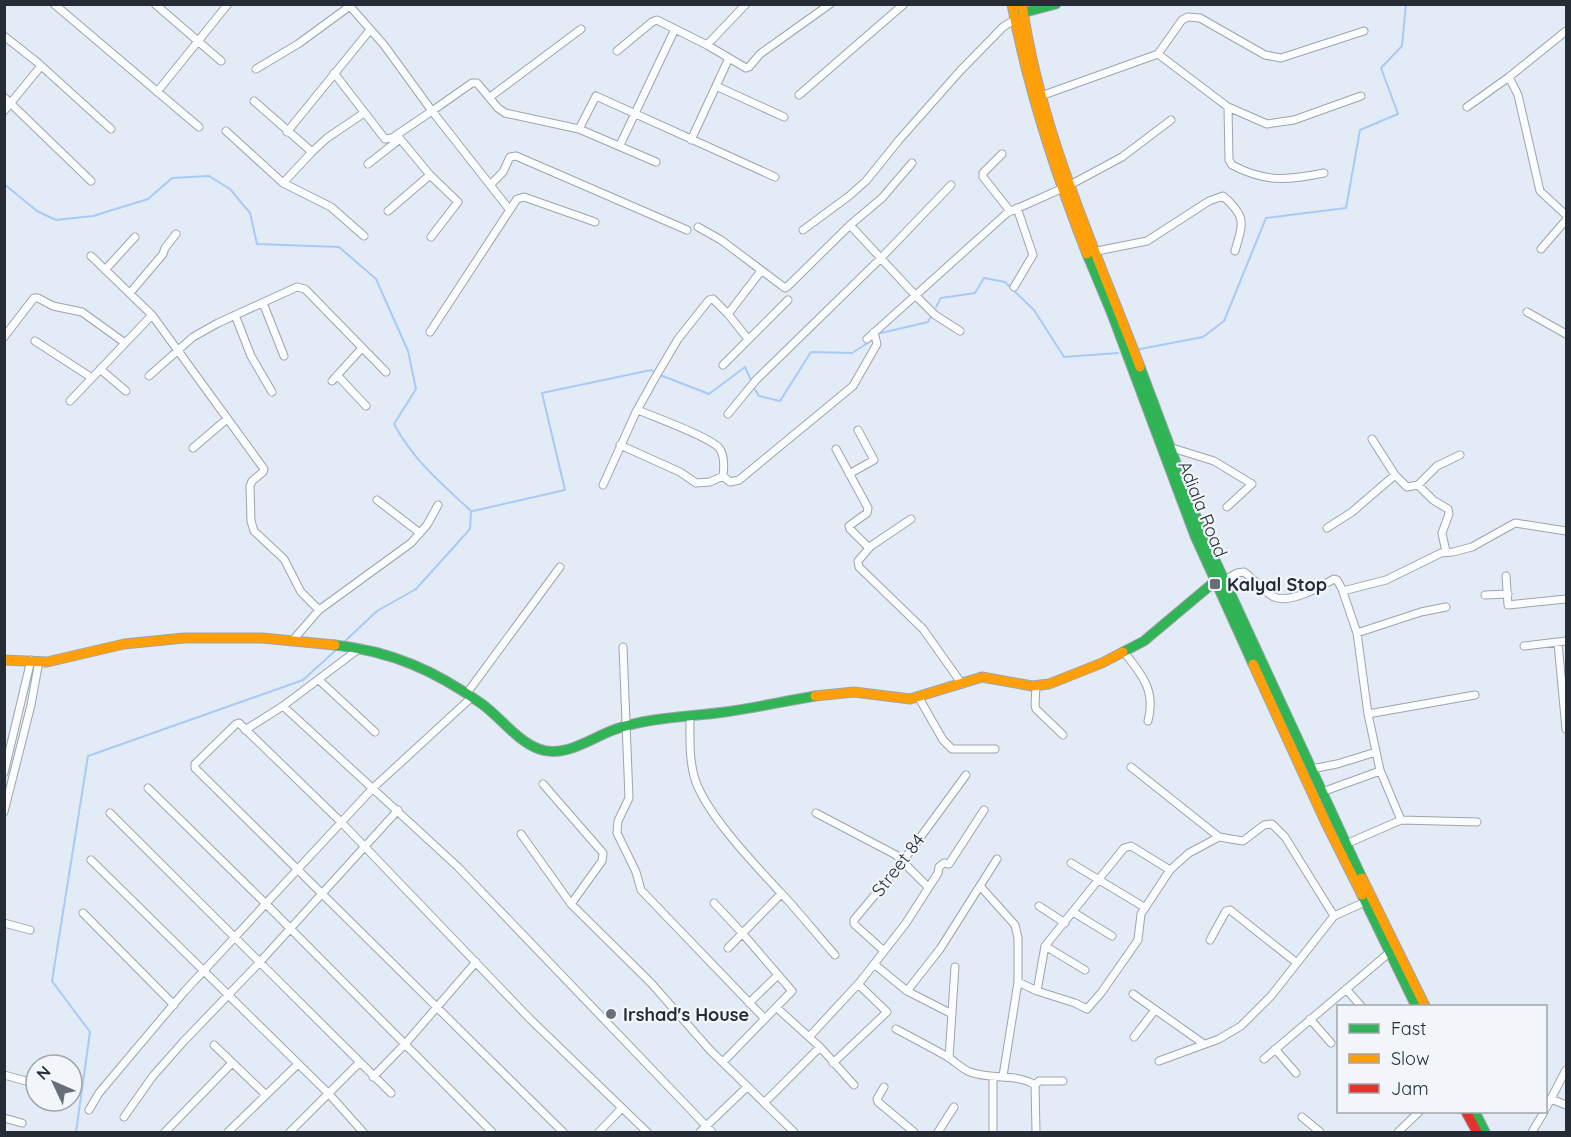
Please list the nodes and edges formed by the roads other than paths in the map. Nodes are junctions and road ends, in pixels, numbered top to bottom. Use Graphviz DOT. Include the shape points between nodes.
graph roads {
  1 [pos="54,4"];
  2 [pos="155,4"];
  3 [pos="228,4"];
  4 [pos="734,4"];
  5 [pos="746,4"];
  6 [pos="830,4"];
  7 [pos="904,4"];
  8 [pos="1012,4"];
  9 [pos="1056,4"];
  10 [pos="349,5"];
  11 [pos="740,11"];
  12 [pos="1018,13"];
  13 [pos="582,29"];
  14 [pos="675,29"];
  15 [pos="370,30"];
  16 [pos="1365,31"];
  17 [pos="1566,32"];
  18 [pos="4,36"];
  19 [pos="198,40"];
  20 [pos="707,45"];
  21 [pos="617,51"];
  22 [pos="1158,54"];
  23 [pos="729,58"];
  24 [pos="221,61"];
  25 [pos="42,66"];
  26 [pos="256,69"];
  27 [pos="334,73"];
  28 [pos="1509,77"];
  29 [pos="716,86"];
  30 [pos="157,92"];
  31 [pos="799,95"];
  32 [pos="1361,96"];
  33 [pos="4,97"];
  34 [pos="490,98"];
  35 [pos="1036,98"];
  36 [pos="254,101"];
  37 [pos="11,103"];
  38 [pos="1228,107"];
  39 [pos="1467,107"];
  40 [pos="4,111"];
  41 [pos="432,111"];
  42 [pos="364,113"];
  43 [pos="634,115"];
  44 [pos="784,117"];
  45 [pos="1171,120"];
  46 [pos="199,127"];
  47 [pos="111,129"];
  48 [pos="579,129"];
  49 [pos="226,131"];
  50 [pos="287,132"];
  51 [pos="399,137"];
  52 [pos="692,140"];
  53 [pos="620,145"];
  54 [pos="312,152"];
  55 [pos="1002,154"];
  56 [pos="656,162"];
  57 [pos="912,163"];
  58 [pos="368,164"];
  59 [pos="1324,173"];
  60 [pos="430,175"];
  61 [pos="775,177"];
  62 [pos="91,181"];
  63 [pos="283,183"];
  64 [pos="491,184"];
  65 [pos="951,185"];
  66 [pos="1066,186"];
  67 [pos="509,209"];
  68 [pos="1014,210"];
  69 [pos="388,211"];
  70 [pos="1566,215"];
  71 [pos="1566,220"];
  72 [pos="595,222"];
  73 [pos="850,225"];
  74 [pos="698,227"];
  75 [pos="687,230"];
  76 [pos="803,230"];
  77 [pos="176,234"];
  78 [pos="364,236"];
  79 [pos="135,237"];
  80 [pos="431,237"];
  81 [pos="1541,249"];
  82 [pos="1235,251"];
  83 [pos="1090,252"];
  84 [pos="91,256"];
  85 [pos="880,258"];
  86 [pos="105,270"];
  87 [pos="761,271"];
  88 [pos="1014,287"];
  89 [pos="129,293"];
  90 [pos="915,296"];
  91 [pos="788,300"];
  92 [pos="263,303"];
  93 [pos="1527,312"];
  94 [pos="728,314"];
  95 [pos="152,315"];
  96 [pos="235,315"];
  97 [pos="960,331"];
  98 [pos="430,332"];
  99 [pos="874,332"];
  100 [pos="1566,334"];
  101 [pos="4,337"];
  102 [pos="748,339"];
  103 [pos="867,339"];
  104 [pos="35,341"];
  105 [pos="125,343"];
  106 [pos="362,348"];
  107 [pos="178,349"];
  108 [pos="284,356"];
  109 [pos="723,365"];
  110 [pos="100,369"];
  111 [pos="386,372"];
  112 [pos="148,376"];
  113 [pos="92,378"];
  114 [pos="126,391"];
  115 [pos="272,392"];
  116 [pos="70,401"];
  117 [pos="366,406"];
  118 [pos="638,410"];
  119 [pos="728,414"];
  120 [pos="227,419"];
  121 [pos="858,430"];
  122 [pos="1372,439"];
  123 [pos="620,445"];
  124 [pos="1169,447"];
  125 [pos="192,448"];
  126 [pos="836,448"];
  127 [pos="1460,455"];
  128 [pos="849,474"];
  129 [pos="1395,475"];
  130 [pos="723,476"];
  131 [pos="603,485"];
  132 [pos="1418,485"];
  133 [pos="377,500"];
  134 [pos="438,505"];
  135 [pos="1227,507"];
  136 [pos="911,519"];
  137 [pos="1327,528"];
  138 [pos="1566,531"];
  139 [pos="420,533"];
  140 [pos="869,548"];
  141 [pos="1446,552"];
  142 [pos="560,567"];
  143 [pos="1506,576"];
  144 [pos="1219,580"];
  145 [pos="1343,591"];
  146 [pos="1508,594"];
  147 [pos="1485,595"];
  148 [pos="1566,599"];
  149 [pos="1446,607"];
  150 [pos="319,610"];
  151 [pos="1357,633"];
  152 [pos="292,640"];
  153 [pos="1566,642"];
  154 [pos="1558,643"];
  155 [pos="1524,646"];
  156 [pos="623,647"];
  157 [pos="357,648"];
  158 [pos="1124,652"];
  159 [pos="4,660"];
  160 [pos="35,660"];
  161 [pos="318,680"];
  162 [pos="962,684"];
  163 [pos="1036,686"];
  164 [pos="469,695"];
  165 [pos="1475,695"];
  166 [pos="919,698"];
  167 [pos="1565,700"];
  168 [pos="283,706"];
  169 [pos="1368,714"];
  170 [pos="690,717"];
  171 [pos="1148,721"];
  172 [pos="627,725"];
  173 [pos="245,729"];
  174 [pos="1566,729"];
  175 [pos="375,732"];
  176 [pos="1063,735"];
  177 [pos="4,737"];
  178 [pos="13,739"];
  179 [pos="995,749"];
  180 [pos="1376,752"];
  181 [pos="1131,767"];
  182 [pos="1311,769"];
  183 [pos="1380,771"];
  184 [pos="4,772"];
  185 [pos="966,775"];
  186 [pos="543,784"];
  187 [pos="148,788"];
  188 [pos="374,788"];
  189 [pos="1322,792"];
  190 [pos="398,810"];
  191 [pos="984,810"];
  192 [pos="4,812"];
  193 [pos="110,813"];
  194 [pos="816,813"];
  195 [pos="1401,820"];
  196 [pos="1477,822"];
  197 [pos="342,823"];
  198 [pos="521,834"];
  199 [pos="1219,837"];
  200 [pos="1346,844"];
  201 [pos="364,846"];
  202 [pos="997,859"];
  203 [pos="91,860"];
  204 [pos="903,861"];
  205 [pos="1071,863"];
  206 [pos="1170,870"];
  207 [pos="297,871"];
  208 [pos="1099,879"];
  209 [pos="980,886"];
  210 [pos="928,887"];
  211 [pos="321,893"];
  212 [pos="782,894"];
  213 [pos="1365,902"];
  214 [pos="714,903"];
  215 [pos="266,904"];
  216 [pos="571,904"];
  217 [pos="1039,906"];
  218 [pos="1144,907"];
  219 [pos="1073,912"];
  220 [pos="83,913"];
  221 [pos="1334,916"];
  222 [pos="1065,922"];
  223 [pos="4,923"];
  224 [pos="290,928"];
  225 [pos="30,930"];
  226 [pos="743,934"];
  227 [pos="1112,936"];
  228 [pos="234,938"];
  229 [pos="1210,940"];
  230 [pos="1045,946"];
  231 [pos="728,948"];
  232 [pos="884,951"];
  233 [pos="1390,952"];
  234 [pos="835,955"];
  235 [pos="476,962"];
  236 [pos="259,963"];
  237 [pos="1297,963"];
  238 [pos="874,964"];
  239 [pos="956,968"];
  240 [pos="1085,970"];
  241 [pos="203,972"];
  242 [pos="778,975"];
  243 [pos="1018,982"];
  244 [pos="858,984"];
  245 [pos="1346,989"];
  246 [pos="907,991"];
  247 [pos="1037,991"];
  248 [pos="1133,994"];
  249 [pos="228,996"];
  250 [pos="749,1003"];
  251 [pos="174,1005"];
  252 [pos="1360,1005"];
  253 [pos="1416,1005"];
  254 [pos="1425,1005"];
  255 [pos="436,1007"];
  256 [pos="777,1008"];
  257 [pos="1155,1010"];
  258 [pos="952,1014"];
  259 [pos="1310,1019"];
  260 [pos="765,1020"];
  261 [pos="896,1029"];
  262 [pos="809,1037"];
  263 [pos="1134,1037"];
  264 [pos="1331,1043"];
  265 [pos="405,1044"];
  266 [pos="1204,1044"];
  267 [pos="214,1045"];
  268 [pos="820,1047"];
  269 [pos="1275,1049"];
  270 [pos="949,1058"];
  271 [pos="1264,1059"];
  272 [pos="1159,1061"];
  273 [pos="723,1062"];
  274 [pos="232,1063"];
  275 [pos="358,1063"];
  276 [pos="833,1063"];
  277 [pos="298,1064"];
  278 [pos="1566,1070"];
  279 [pos="1296,1073"];
  280 [pos="4,1075"];
  281 [pos="1003,1076"];
  282 [pos="373,1077"];
  283 [pos="993,1077"];
  284 [pos="24,1080"];
  285 [pos="1063,1081"];
  286 [pos="854,1085"];
  287 [pos="1035,1085"];
  288 [pos="747,1087"];
  289 [pos="884,1087"];
  290 [pos="391,1093"];
  291 [pos="329,1094"];
  292 [pos="266,1095"];
  293 [pos="1551,1099"];
  294 [pos="764,1103"];
  295 [pos="1566,1105"];
  296 [pos="1547,1106"];
  297 [pos="954,1107"];
  298 [pos="622,1108"];
  299 [pos="89,1110"];
  300 [pos="1418,1113"];
  301 [pos="1467,1113"];
  302 [pos="1476,1113"];
  303 [pos="1543,1113"];
  304 [pos="124,1117"];
  305 [pos="1302,1117"];
  306 [pos="4,1118"];
  307 [pos="22,1123"];
  308 [pos="358,1126"];
  309 [pos="706,1131"];
  310 [pos="165,1132"];
  311 [pos="228,1132"];
  312 [pos="290,1132"];
  313 [pos="352,1132"];
  314 [pos="363,1132"];
  315 [pos="492,1132"];
  316 [pos="563,1132"];
  317 [pos="599,1132"];
  318 [pos="647,1132"];
  319 [pos="794,1132"];
  320 [pos="914,1132"];
  321 [pos="938,1132"];
  322 [pos="993,1132"];
  323 [pos="1036,1132"];
  324 [pos="1320,1132"];
  325 [pos="1398,1132"];
  326 [pos="1477,1132"];
  327 [pos="1485,1132"];
  328 [pos="1532,1132"];
  1 -- 30 [label="street"];
  2 -- 19 [label="street"];
  3 -- 19 [label="street"];
  4 -- 11 [label="street"];
  5 -- 11 [label="street"];
  6 -- 23 [label="street" via="760,54 749,68"];
  7 -- 31 [label="street"];
  8 -- 12 [label="main road, Adiala Road"];
  9 -- 12 [label="main road"];
  10 -- 15 [label="street"];
  10 -- 26 [label="street" via="298,44"];
  11 -- 20 [label="street"];
  12 -- 35 [label="main road, Adiala Road"];
  12 -- 35 [label="main road, Adiala Road"];
  12 -- 76 [label="street" via="960,71 866,181"];
  13 -- 34 [label="street"];
  14 -- 20 [label="street"];
  14 -- 21 [label="street" via="657,20"];
  14 -- 43 [label="street"];
  15 -- 27 [label="street"];
  15 -- 41 [label="street"];
  16 -- 22 [label="street" via="1281,58 1265,55 1200,18 1188,17"];
  17 -- 28 [label="street"];
  18 -- 25 [label="street"];
  19 -- 24 [label="street"];
  19 -- 30 [label="street"];
  20 -- 23 [label="street"];
  22 -- 35 [label="street"];
  22 -- 38 [label="street"];
  23 -- 29 [label="street"];
  25 -- 37 [label="street"];
  25 -- 47 [label="street"];
  27 -- 42 [label="street"];
  27 -- 50 [label="street"];
  28 -- 39 [label="street"];
  28 -- 70 [label="street" via="1518,95 1540,191"];
  29 -- 44 [label="street"];
  29 -- 52 [label="street"];
  30 -- 46 [label="street"];
  32 -- 38 [label="street" via="1294,120 1267,124"];
  33 -- 37 [label="street"];
  34 -- 41 [label="street" via="479,83 472,83"];
  34 -- 48 [label="street" via="505,112"];
  35 -- 66 [label="main road, Adiala Road" via="1046,144"];
  36 -- 50 [label="street"];
  37 -- 40 [label="street"];
  37 -- 62 [label="street"];
  38 -- 59 [label="street" via="1232,165 1275,180"];
  41 -- 51 [label="street"];
  41 -- 64 [label="street"];
  42 -- 51 [label="street" via="385,139"];
  42 -- 54 [label="street"];
  43 -- 48 [label="street" via="596,96"];
  43 -- 52 [label="street"];
  43 -- 53 [label="street"];
  45 -- 66 [label="street" via="1122,157"];
  48 -- 53 [label="street"];
  49 -- 63 [label="street"];
  50 -- 54 [label="street"];
  51 -- 58 [label="street"];
  51 -- 60 [label="street"];
  52 -- 61 [label="street"];
  53 -- 56 [label="street"];
  54 -- 63 [label="street"];
  55 -- 68 [label="street" via="983,177"];
  57 -- 73 [label="street" via="882,198"];
  60 -- 69 [label="street"];
  60 -- 80 [label="street" via="458,202"];
  63 -- 78 [label="street" via="331,207"];
  64 -- 67 [label="street"];
  64 -- 75 [label="street" via="510,157 516,156"];
  65 -- 85 [label="street"];
  66 -- 68 [label="street"];
  66 -- 83 [label="main road, Adiala Road"];
  67 -- 72 [label="street" via="524,198"];
  67 -- 98 [label="street"];
  68 -- 88 [label="street" via="1033,255"];
  68 -- 90 [label="street"];
  71 -- 81 [label="street"];
  73 -- 85 [label="street"];
  73 -- 87 [label="street" via="788,286 784,288"];
  74 -- 87 [label="street"];
  77 -- 89 [label="street"];
  79 -- 86 [label="street"];
  82 -- 83 [label="street" via="1243,224 1236,207 1223,196 1148,241"];
  83 -- 124 [label="main road, Adiala Road" via="1119,311"];
  83 -- 144 [label="main road, Adiala Road" via="1182,503"];
  84 -- 86 [label="street"];
  85 -- 90 [label="street"];
  85 -- 119 [label="street" via="756,380"];
  86 -- 89 [label="street"];
  87 -- 94 [label="street"];
  89 -- 95 [label="street"];
  90 -- 97 [label="street"];
  90 -- 99 [label="street"];
  91 -- 102 [label="street"];
  92 -- 96 [label="street"];
  92 -- 106 [label="street" via="297,287 305,289"];
  92 -- 108 [label="street"];
  93 -- 100 [label="street"];
  94 -- 102 [label="street"];
  94 -- 118 [label="street" via="712,299 704,304 678,339"];
  95 -- 105 [label="street"];
  95 -- 107 [label="street"];
  96 -- 107 [label="street"];
  96 -- 115 [label="street" via="251,356"];
  99 -- 103 [label="street"];
  99 -- 130 [label="street" via="877,344 853,386 739,480 730,482"];
  101 -- 105 [label="street" via="34,297 52,306 82,312"];
  102 -- 109 [label="street"];
  104 -- 113 [label="street"];
  105 -- 110 [label="street"];
  106 -- 111 [label="street"];
  106 -- 117 [label="street" via="334,378"];
  107 -- 112 [label="street"];
  107 -- 120 [label="street"];
  110 -- 113 [label="street"];
  110 -- 114 [label="street"];
  113 -- 116 [label="street"];
  118 -- 123 [label="street"];
  118 -- 130 [label="street" via="718,447"];
  120 -- 125 [label="street"];
  120 -- 150 [label="street" via="264,469 250,486 254,531 284,559 301,591"];
  121 -- 128 [label="street" via="874,460"];
  122 -- 129 [label="street"];
  123 -- 130 [label="street" via="696,483"];
  123 -- 131 [label="street"];
  124 -- 135 [label="street" via="1214,461 1252,484"];
  124 -- 144 [label="main road, Adiala Road"];
  126 -- 128 [label="street"];
  127 -- 132 [label="street" via="1437,466"];
  128 -- 140 [label="street" via="869,510 849,526"];
  129 -- 132 [label="street" via="1407,487"];
  129 -- 137 [label="street"];
  132 -- 141 [label="street" via="1448,509 1442,533"];
  133 -- 139 [label="street"];
  134 -- 139 [label="street"];
  136 -- 140 [label="street"];
  138 -- 141 [label="street" via="1515,523 1472,547"];
  139 -- 150 [label="street"];
  140 -- 162 [label="street" via="858,561 859,567 923,628"];
  141 -- 145 [label="street" via="1386,580"];
  142 -- 164 [label="street"];
  143 -- 146 [label="street"];
  144 -- 145 [label="street" via="1244,572 1278,598 1308,593 1336,579"];
  144 -- 158 [label="main road" via="1158,631"];
  144 -- 182 [label="main road, Adiala Road"];
  144 -- 213 [label="main road, Adiala Road"];
  145 -- 151 [label="street"];
  146 -- 147 [label="street"];
  146 -- 148 [label="street" via="1510,605"];
  149 -- 151 [label="street"];
  150 -- 152 [label="street"];
  151 -- 169 [label="street"];
  152 -- 157 [label="main road"];
  152 -- 160 [label="main road" via="184,638 124,644 47,662"];
  153 -- 154 [label="street"];
  154 -- 155 [label="street"];
  154 -- 167 [label="street"];
  156 -- 172 [label="street"];
  157 -- 161 [label="street"];
  157 -- 164 [label="main road" via="411,662"];
  158 -- 163 [label="main road"];
  158 -- 171 [label="street" via="1149,689"];
  159 -- 160 [label="main road"];
  160 -- 178 [label="street"];
  160 -- 192 [label="street" via="31,705"];
  161 -- 168 [label="street"];
  161 -- 175 [label="street"];
  162 -- 163 [label="main road" via="982,677"];
  162 -- 166 [label="main road"];
  163 -- 176 [label="street" via="1036,709"];
  164 -- 172 [label="main road" via="544,752 567,749"];
  164 -- 188 [label="street"];
  165 -- 169 [label="street"];
  166 -- 170 [label="main road" via="837,693"];
  166 -- 179 [label="street" via="952,749"];
  167 -- 174 [label="street"];
  168 -- 173 [label="street"];
  168 -- 188 [label="street"];
  169 -- 180 [label="street"];
  170 -- 172 [label="main road"];
  170 -- 212 [label="street" via="694,778 708,806"];
  172 -- 250 [label="street" via="629,798 617,833 641,890"];
  173 -- 197 [label="street"];
  173 -- 207 [label="street" via="236,724 194,766"];
  177 -- 178 [label="street"];
  178 -- 184 [label="street"];
  180 -- 182 [label="street"];
  180 -- 183 [label="street"];
  181 -- 199 [label="street"];
  182 -- 189 [label="main road, Adiala Road"];
  183 -- 189 [label="street"];
  183 -- 195 [label="street"];
  185 -- 204 [label="street, Street 84"];
  186 -- 216 [label="street" via="603,853 602,861"];
  187 -- 215 [label="street"];
  188 -- 190 [label="street"];
  188 -- 197 [label="street"];
  189 -- 200 [label="main road, Adiala Road"];
  190 -- 201 [label="street"];
  190 -- 309 [label="street" via="515,925"];
  191 -- 210 [label="street" via="951,862 942,864"];
  193 -- 228 [label="street"];
  194 -- 204 [label="street"];
  195 -- 196 [label="street"];
  195 -- 200 [label="street"];
  197 -- 201 [label="street"];
  197 -- 207 [label="street"];
  198 -- 216 [label="street"];
  199 -- 206 [label="street" via="1189,853"];
  199 -- 221 [label="street" via="1243,841 1264,825 1272,824 1285,837"];
  200 -- 254 [label="main road, Adiala Road"];
  201 -- 211 [label="street"];
  201 -- 235 [label="street"];
  202 -- 209 [label="street"];
  203 -- 241 [label="street"];
  204 -- 210 [label="street"];
  204 -- 232 [label="street, Street 84" via="854,920"];
  205 -- 208 [label="street"];
  206 -- 208 [label="street" via="1127,846"];
  206 -- 218 [label="street"];
  207 -- 211 [label="street"];
  207 -- 215 [label="street"];
  208 -- 218 [label="street"];
  208 -- 219 [label="street"];
  209 -- 243 [label="street" via="1015,925"];
  209 -- 246 [label="street" via="940,950"];
  210 -- 232 [label="street"];
  211 -- 224 [label="street"];
  211 -- 255 [label="street"];
  212 -- 226 [label="street"];
  212 -- 234 [label="street"];
  213 -- 221 [label="street"];
  213 -- 233 [label="main road, Adiala Road"];
  214 -- 226 [label="street"];
  215 -- 224 [label="street"];
  215 -- 228 [label="street"];
  216 -- 273 [label="street"];
  217 -- 222 [label="street"];
  218 -- 247 [label="street" via="1138,940 1091,1006 1082,1008"];
  219 -- 222 [label="street"];
  219 -- 227 [label="street"];
  220 -- 251 [label="street"];
  221 -- 237 [label="street"];
  222 -- 230 [label="street"];
  223 -- 225 [label="street"];
  224 -- 236 [label="street"];
  224 -- 265 [label="street"];
  226 -- 231 [label="street"];
  226 -- 242 [label="street"];
  228 -- 236 [label="street"];
  228 -- 241 [label="street"];
  229 -- 237 [label="street" via="1230,910"];
  230 -- 240 [label="street"];
  230 -- 247 [label="street"];
  232 -- 238 [label="street"];
  233 -- 245 [label="street"];
  233 -- 253 [label="main road, Adiala Road"];
  235 -- 255 [label="street"];
  235 -- 298 [label="street"];
  236 -- 249 [label="street"];
  236 -- 275 [label="street"];
  237 -- 266 [label="street" via="1241,1026"];
  238 -- 244 [label="street"];
  238 -- 246 [label="street"];
  239 -- 258 [label="street"];
  241 -- 249 [label="street"];
  241 -- 251 [label="street"];
  242 -- 250 [label="street"];
  242 -- 256 [label="street" via="792,992"];
  243 -- 247 [label="street"];
  243 -- 281 [label="street"];
  244 -- 262 [label="street"];
  244 -- 276 [label="street" via="887,1012"];
  245 -- 252 [label="street"];
  245 -- 259 [label="street"];
  246 -- 258 [label="street"];
  248 -- 257 [label="street"];
  249 -- 277 [label="street"];
  249 -- 304 [label="street" via="153,1076"];
  250 -- 260 [label="street"];
  251 -- 299 [label="street"];
  255 -- 265 [label="street"];
  255 -- 316 [label="street"];
  256 -- 260 [label="street"];
  256 -- 262 [label="street"];
  257 -- 263 [label="street"];
  257 -- 266 [label="street"];
  258 -- 270 [label="street"];
  259 -- 264 [label="street"];
  259 -- 269 [label="street"];
  260 -- 273 [label="street"];
  261 -- 270 [label="street"];
  262 -- 268 [label="street"];
  265 -- 282 [label="street"];
  265 -- 315 [label="street"];
  266 -- 272 [label="street"];
  267 -- 274 [label="street"];
  268 -- 276 [label="street"];
  268 -- 294 [label="street"];
  269 -- 271 [label="street"];
  269 -- 279 [label="street"];
  270 -- 283 [label="street" via="970,1072"];
  273 -- 288 [label="street"];
  274 -- 292 [label="street"];
  274 -- 310 [label="street"];
  275 -- 282 [label="street"];
  275 -- 291 [label="street"];
  276 -- 286 [label="street"];
  277 -- 291 [label="street"];
  277 -- 292 [label="street"];
  278 -- 293 [label="street"];
  280 -- 284 [label="street"];
  281 -- 283 [label="street"];
  281 -- 287 [label="street"];
  282 -- 290 [label="street"];
  283 -- 322 [label="street"];
  285 -- 287 [label="street" via="1039,1081"];
  287 -- 323 [label="street"];
  288 -- 294 [label="street"];
  288 -- 309 [label="street"];
  289 -- 320 [label="street" via="878,1102"];
  291 -- 308 [label="street"];
  291 -- 312 [label="street"];
  292 -- 311 [label="street"];
  293 -- 295 [label="street"];
  293 -- 296 [label="street"];
  294 -- 319 [label="street"];
  297 -- 321 [label="street"];
  298 -- 317 [label="street"];
  298 -- 318 [label="street"];
  300 -- 325 [label="street"];
  301 -- 326 [label="main road"];
  302 -- 327 [label="main road"];
  303 -- 328 [label="street"];
  305 -- 324 [label="street"];
  306 -- 307 [label="street"];
  308 -- 313 [label="street"];
  308 -- 314 [label="street"];
}
